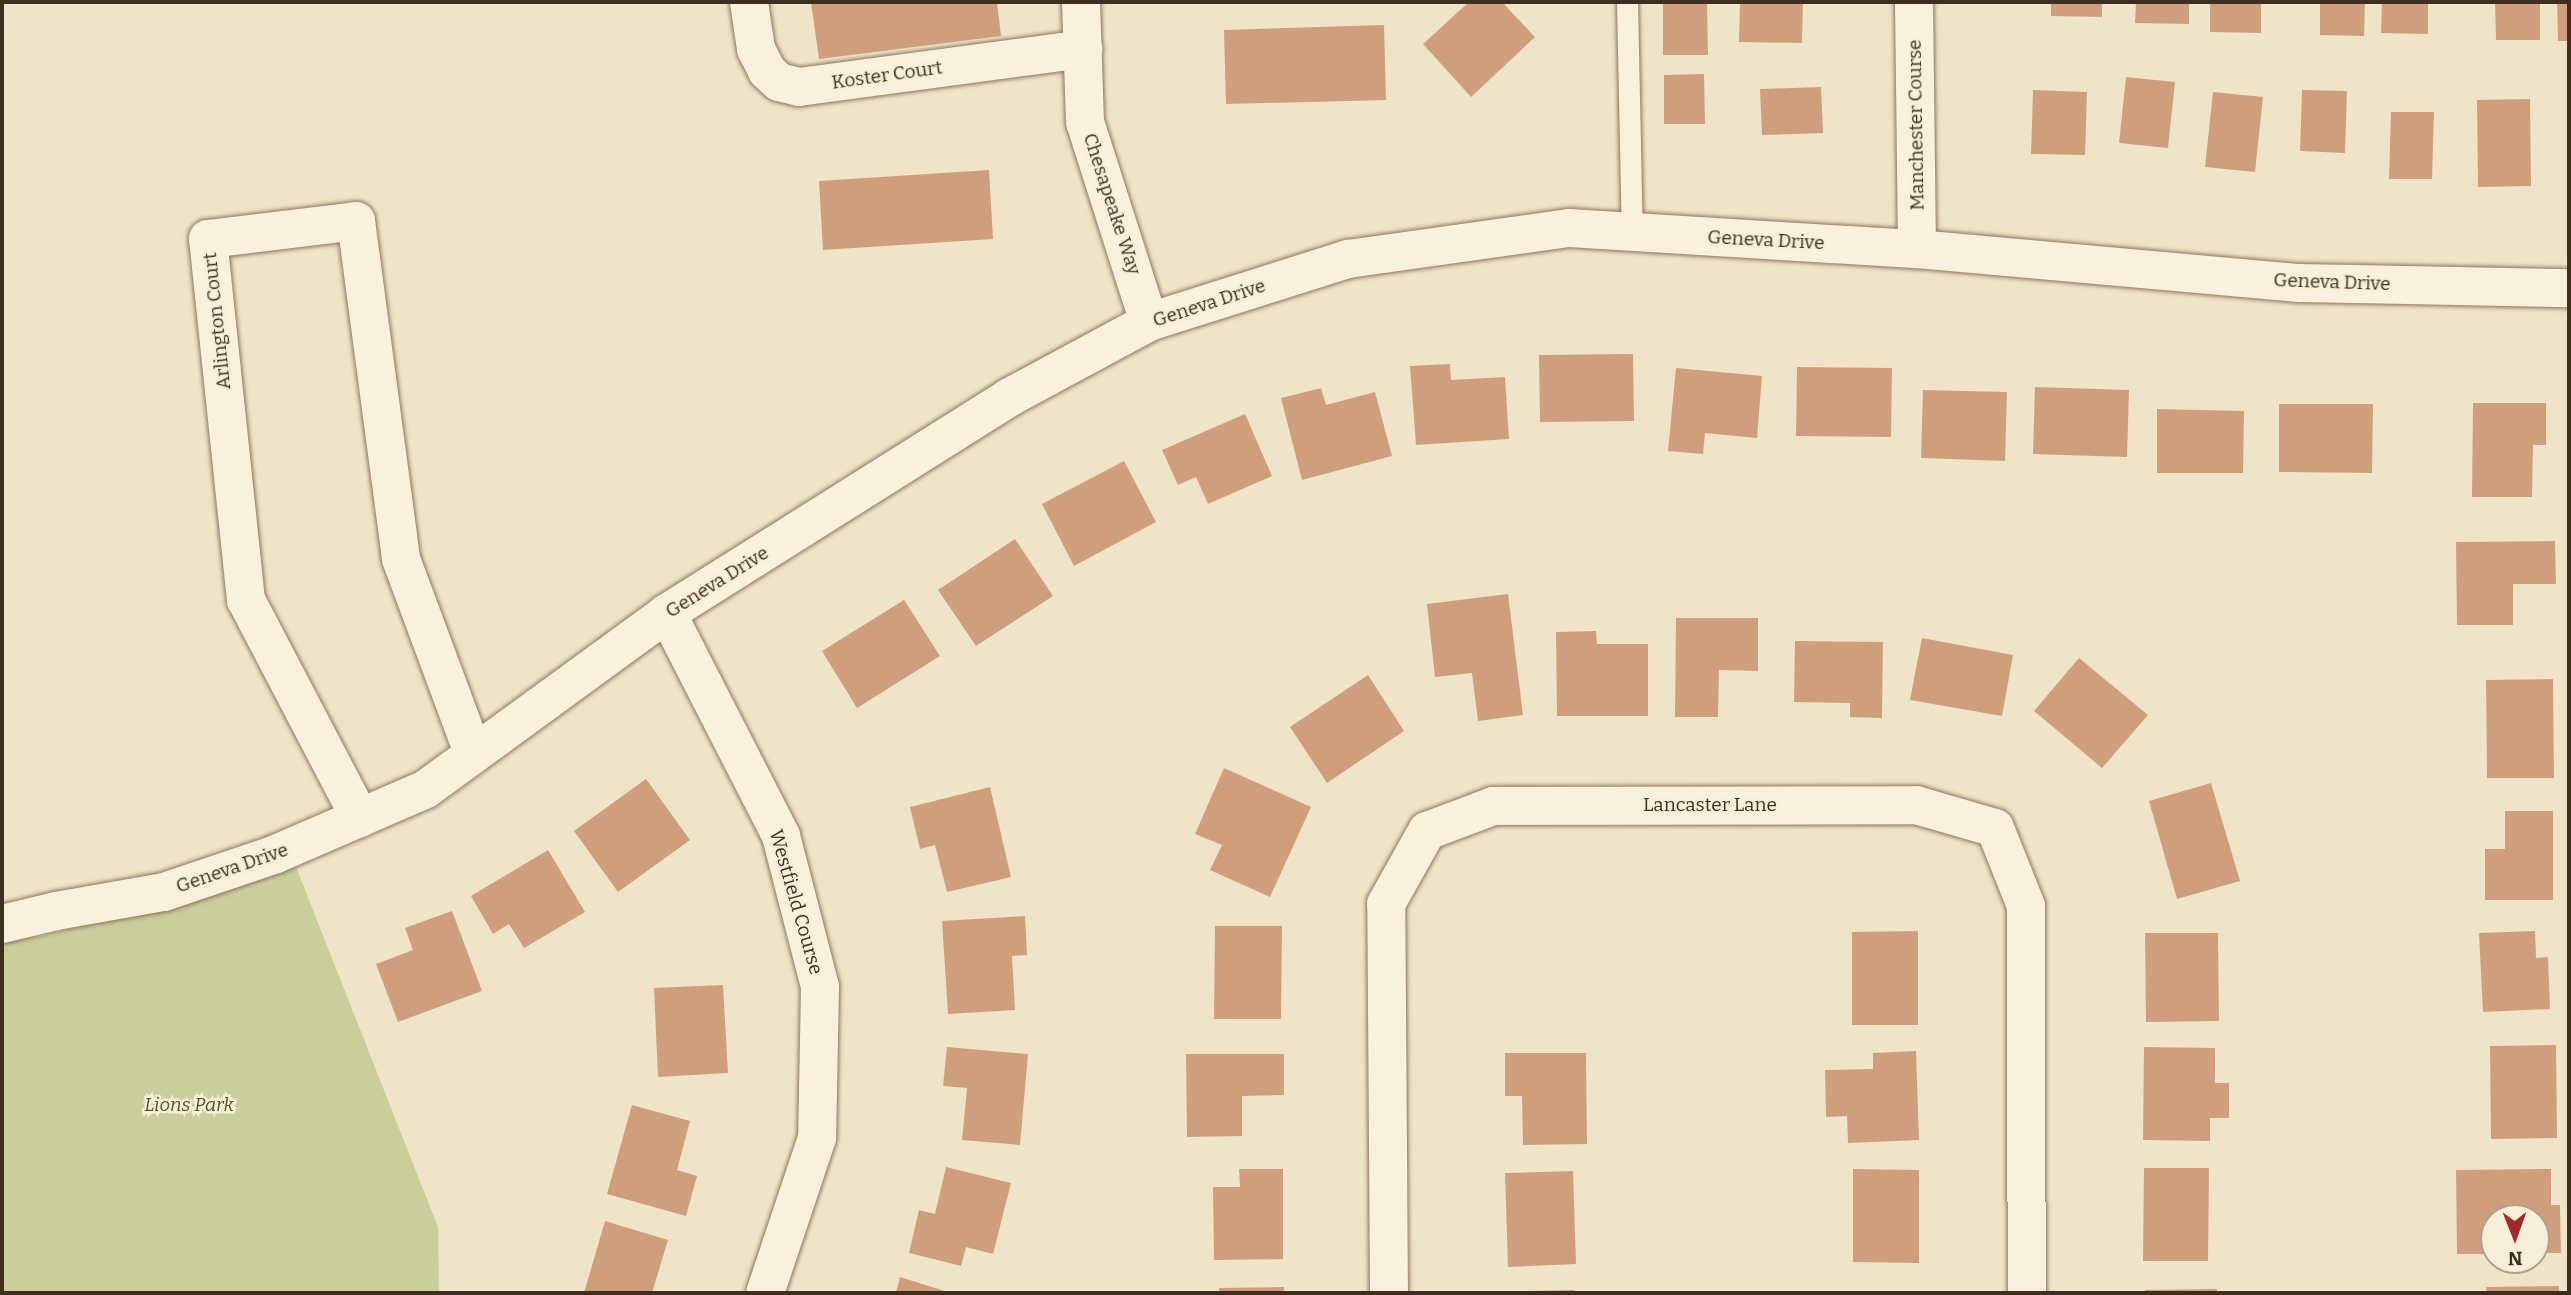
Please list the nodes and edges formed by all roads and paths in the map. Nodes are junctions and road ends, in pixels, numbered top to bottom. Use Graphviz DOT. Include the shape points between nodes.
graph roads {
  1 [pos="749,2"];
  2 [pos="1081,2"];
  3 [pos="1627,2"];
  4 [pos="1914,2"];
  5 [pos="1083,49"];
  6 [pos="1632,232"];
  7 [pos="1917,249"];
  8 [pos="2569,288"];
  9 [pos="1149,322"];
  10 [pos="667,612"];
  11 [pos="473,753"];
  12 [pos="360,818"];
  13 [pos="2,924"];
  14 [pos="765,1293"];
  15 [pos="1389,1293"];
  16 [pos="2027,1293"];
  1 -- 5 [label="street, Koster Court" via="756,50 767,71 779,82 799,86"];
  2 -- 5 [label="street, Chesapeake Way"];
  3 -- 6 [label="lane"];
  4 -- 7 [label="street, Manchester Course"];
  5 -- 9 [label="street, Chesapeake Way" via="1085,122"];
  6 -- 7 [label="street, Geneva Drive"];
  6 -- 9 [label="street, Geneva Drive" via="1569,228 1348,258"];
  7 -- 8 [label="street, Geneva Drive" via="2298,283"];
  9 -- 10 [label="street, Geneva Drive" via="1010,397"];
  10 -- 11 [label="street, Geneva Drive"];
  10 -- 14 [label="street, Westfield Course" via="781,836 820,987 817,1138"];
  11 -- 12 [label="street, Geneva Drive" via="426,789"];
  11 -- 12 [label="street, Arlington Court" via="401,559 356,221 208,239 246,600"];
  12 -- 13 [label="street, Geneva Drive" via="276,854 164,892"];
  15 -- 16 [label="street, Lancaster Lane" via="1386,904 1427,831 1493,806 1916,805 1995,828 2026,906"];
}
